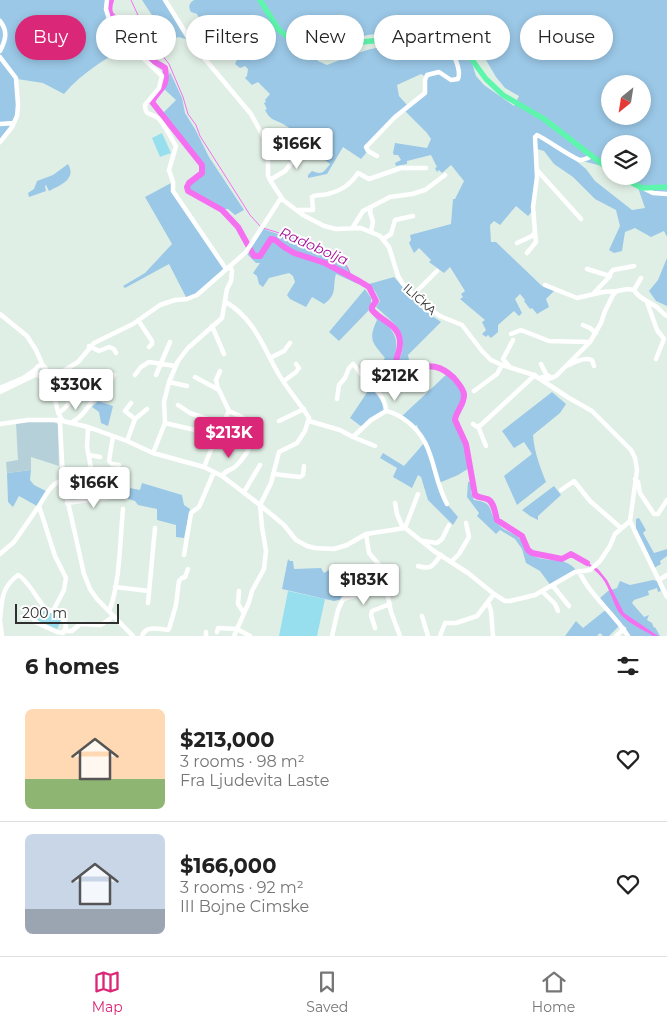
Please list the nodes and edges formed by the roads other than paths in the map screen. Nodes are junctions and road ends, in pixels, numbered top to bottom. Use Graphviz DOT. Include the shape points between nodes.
graph roads {
  1 [pos="107,0"];
  2 [pos="165,0"];
  3 [pos="260,0"];
  4 [pos="0,21"];
  5 [pos="374,41"];
  6 [pos="0,50"];
  7 [pos="0,57"];
  8 [pos="454,60"];
  9 [pos="473,60"];
  10 [pos="14,123"];
  11 [pos="0,124"];
  12 [pos="0,142"];
  13 [pos="287,154"];
  14 [pos="377,156"];
  15 [pos="592,156"];
  16 [pos="601,163"];
  17 [pos="426,168"];
  18 [pos="537,170"];
  19 [pos="445,175"];
  20 [pos="270,180"];
  21 [pos="636,185"];
  22 [pos="667,187"];
  23 [pos="642,188"];
  24 [pos="666,196"];
  25 [pos="281,198"];
  26 [pos="370,208"];
  27 [pos="296,210"];
  28 [pos="413,216"];
  29 [pos="581,219"];
  30 [pos="353,227"];
  31 [pos="371,231"];
  32 [pos="535,232"];
  33 [pos="383,239"];
  34 [pos="518,243"];
  35 [pos="527,253"];
  36 [pos="634,266"];
  37 [pos="228,268"];
  38 [pos="587,269"];
  39 [pos="436,271"];
  40 [pos="609,275"];
  41 [pos="640,278"];
  42 [pos="546,285"];
  43 [pos="634,290"];
  44 [pos="618,291"];
  45 [pos="593,294"];
  46 [pos="413,295"];
  47 [pos="226,302"];
  48 [pos="646,302"];
  49 [pos="0,314"];
  50 [pos="667,316"];
  51 [pos="138,320"];
  52 [pos="583,325"];
  53 [pos="212,326"];
  54 [pos="511,334"];
  55 [pos="596,334"];
  56 [pos="513,340"];
  57 [pos="170,342"];
  58 [pos="590,342"];
  59 [pos="290,344"];
  60 [pos="90,346"];
  61 [pos="149,347"];
  62 [pos="116,353"];
  63 [pos="224,354"];
  64 [pos="270,358"];
  65 [pos="656,359"];
  66 [pos="160,364"];
  67 [pos="296,364"];
  68 [pos="540,364"];
  69 [pos="502,365"];
  70 [pos="175,366"];
  71 [pos="594,366"];
  72 [pos="510,367"];
  73 [pos="564,369"];
  74 [pos="39,370"];
  75 [pos="220,371"];
  76 [pos="48,374"];
  77 [pos="57,375"];
  78 [pos="114,375"];
  79 [pos="135,375"];
  80 [pos="156,375"];
  81 [pos="534,375"];
  82 [pos="195,377"];
  83 [pos="552,378"];
  84 [pos="284,381"];
  85 [pos="52,382"];
  86 [pos="168,385"];
  87 [pos="187,386"];
  88 [pos="0,390"];
  89 [pos="219,390"];
  90 [pos="474,391"];
  91 [pos="94,397"];
  92 [pos="336,399"];
  93 [pos="131,403"];
  94 [pos="178,406"];
  95 [pos="147,409"];
  96 [pos="304,409"];
  97 [pos="230,411"];
  98 [pos="386,411"];
  99 [pos="135,419"];
  100 [pos="309,420"];
  101 [pos="65,421"];
  102 [pos="279,421"];
  103 [pos="165,422"];
  104 [pos="246,422"];
  105 [pos="0,424"];
  106 [pos="222,424"];
  107 [pos="88,427"];
  108 [pos="217,435"];
  109 [pos="113,436"];
  110 [pos="352,437"];
  111 [pos="127,441"];
  112 [pos="251,441"];
  113 [pos="375,446"];
  114 [pos="486,446"];
  115 [pos="153,453"];
  116 [pos="89,455"];
  117 [pos="100,457"];
  118 [pos="120,465"];
  119 [pos="260,465"];
  120 [pos="304,466"];
  121 [pos="204,467"];
  122 [pos="91,468"];
  123 [pos="214,472"];
  124 [pos="273,474"];
  125 [pos="222,476"];
  126 [pos="635,479"];
  127 [pos="63,480"];
  128 [pos="561,490"];
  129 [pos="244,492"];
  130 [pos="418,494"];
  131 [pos="119,496"];
  132 [pos="667,500"];
  133 [pos="67,503"];
  134 [pos="395,503"];
  135 [pos="447,504"];
  136 [pos="260,505"];
  137 [pos="40,506"];
  138 [pos="123,510"];
  139 [pos="630,521"];
  140 [pos="466,523"];
  141 [pos="448,525"];
  142 [pos="155,528"];
  143 [pos="404,528"];
  144 [pos="621,528"];
  145 [pos="366,534"];
  146 [pos="419,540"];
  147 [pos="0,554"];
  148 [pos="184,555"];
  149 [pos="441,555"];
  150 [pos="452,562"];
  151 [pos="418,566"];
  152 [pos="188,569"];
  153 [pos="579,572"];
  154 [pos="667,575"];
  155 [pos="659,580"];
  156 [pos="386,584"];
  157 [pos="553,586"];
  158 [pos="115,588"];
  159 [pos="149,591"];
  160 [pos="239,591"];
  161 [pos="542,591"];
  162 [pos="494,594"];
  163 [pos="667,597"];
  164 [pos="488,602"];
  165 [pos="148,603"];
  166 [pos="390,604"];
  167 [pos="569,606"];
  168 [pos="45,608"];
  169 [pos="53,611"];
  170 [pos="109,611"];
  171 [pos="558,611"];
  172 [pos="244,613"];
  173 [pos="114,616"];
  174 [pos="422,616"];
  175 [pos="0,621"];
  176 [pos="375,628"];
  177 [pos="237,629"];
  178 [pos="624,629"];
  179 [pos="217,632"];
  180 [pos="63,634"];
  181 [pos="2,636"];
  182 [pos="132,636"];
  183 [pos="142,636"];
  184 [pos="234,636"];
  185 [pos="250,636"];
  186 [pos="332,636"];
  187 [pos="400,636"];
  188 [pos="428,636"];
  189 [pos="440,636"];
  190 [pos="493,636"];
  191 [pos="616,636"];
  192 [pos="628,636"];
  1 -- 37 [label="street" via="109,19 122,29 142,57 162,76 159,88 144,108 158,118 176,146 169,170 173,192"];
  2 -- 20 [label="street" via="194,46 259,128 268,150"];
  3 -- 5 [label="main road" via="274,25 311,51 338,52"];
  4 -- 6 [label="street" via="6,33"];
  7 -- 10 [label="street" via="18,84 18,111"];
  8 -- 14 [label="street" via="458,79 452,80 439,72 427,75 425,93 395,116 366,147"];
  9 -- 15 [label="main road" via="503,96 544,119"];
  10 -- 11 [label="street"];
  10 -- 12 [label="street"];
  13 -- 20 [label="street" via="293,161 285,171"];
  15 -- 16 [label="main road"];
  15 -- 18 [label="street" via="580,160 537,135 534,140"];
  17 -- 27 [label="street" via="401,168 369,179 358,173 342,190 312,197 313,210"];
  18 -- 29 [label="street"];
  18 -- 32 [label="street" via="533,216"];
  19 -- 26 [label="street" via="425,190 390,197"];
  20 -- 25 [label="street"];
  21 -- 23 [label="main road"];
  22 -- 23 [label="main road"];
  23 -- 24 [label="street"];
  25 -- 27 [label="street"];
  25 -- 37 [label="street" via="246,252"];
  26 -- 30 [label="street" via="363,211"];
  26 -- 31 [label="street"];
  27 -- 30 [label="street" via="328,228"];
  28 -- 33 [label="street" via="395,220 390,234"];
  30 -- 31 [label="street"];
  31 -- 33 [label="street"];
  32 -- 34 [label="street"];
  32 -- 35 [label="street" via="536,242"];
  33 -- 46 [label="street, ILIĆKA" via="389,247 398,276"];
  36 -- 40 [label="street" via="613,270"];
  37 -- 47 [label="street" via="232,271"];
  37 -- 51 [label="street" via="197,295 165,303"];
  38 -- 40 [label="street"];
  39 -- 46 [label="street"];
  40 -- 45 [label="street"];
  41 -- 43 [label="street"];
  42 -- 45 [label="street" via="577,298"];
  43 -- 44 [label="street"];
  43 -- 48 [label="street"];
  44 -- 45 [label="street"];
  44 -- 55 [label="street" via="608,304"];
  46 -- 69 [label="street, ILIĆKA" via="430,310 462,325 487,356"];
  47 -- 53 [label="street" via="222,318"];
  47 -- 64 [label="street" via="250,322"];
  48 -- 50 [label="street"];
  48 -- 65 [label="street" via="664,339"];
  49 -- 74 [label="street" via="27,336 36,350"];
  51 -- 60 [label="street"];
  51 -- 61 [label="street" via="152,341"];
  52 -- 55 [label="street"];
  53 -- 63 [label="street"];
  53 -- 70 [label="street" via="188,348"];
  54 -- 58 [label="street" via="521,330 549,341"];
  55 -- 58 [label="street"];
  56 -- 72 [label="street" via="503,359"];
  57 -- 66 [label="street"];
  58 -- 73 [label="street"];
  59 -- 64 [label="street"];
  60 -- 62 [label="street" via="99,350 111,348"];
  60 -- 77 [label="street" via="78,362"];
  64 -- 84 [label="street"];
  66 -- 70 [label="street"];
  66 -- 79 [label="street" via="146,363"];
  66 -- 80 [label="street"];
  67 -- 84 [label="street" via="296,372"];
  68 -- 83 [label="street"];
  69 -- 72 [label="street, ILIĆKA"];
  69 -- 90 [label="street" via="497,374"];
  70 -- 86 [label="street"];
  71 -- 73 [label="street" via="592,360 583,359"];
  72 -- 81 [label="street, ILIĆKA"];
  73 -- 83 [label="street"];
  74 -- 76 [label="street" via="44,375"];
  74 -- 88 [label="street"];
  74 -- 101 [label="street"];
  75 -- 89 [label="street" via="216,380"];
  76 -- 77 [label="street"];
  76 -- 85 [label="street"];
  77 -- 85 [label="street"];
  78 -- 91 [label="street" via="102,396"];
  81 -- 83 [label="street"];
  81 -- 114 [label="street" via="481,425 475,425"];
  81 -- 126 [label="street, ILIĆKA" via="592,410 614,432 635,458"];
  82 -- 89 [label="street"];
  84 -- 96 [label="street"];
  85 -- 101 [label="street"];
  86 -- 87 [label="street"];
  86 -- 103 [label="street" via="163,407"];
  89 -- 97 [label="street"];
  91 -- 101 [label="street" via="85,412"];
  91 -- 101 [label="street" via="80,390 77,392 64,410"];
  92 -- 98 [label="street" via="339,385 353,364 379,393"];
  93 -- 99 [label="street" via="125,411"];
  94 -- 106 [label="street"];
  95 -- 99 [label="street"];
  96 -- 100 [label="street"];
  96 -- 102 [label="street"];
  97 -- 104 [label="street"];
  97 -- 106 [label="street"];
  98 -- 110 [label="street"];
  98 -- 135 [label="street" via="402,418 421,434"];
  99 -- 111 [label="street"];
  100 -- 110 [label="street"];
  100 -- 124 [label="street" via="297,443 279,452"];
  101 -- 105 [label="street" via="28,420"];
  101 -- 107 [label="street"];
  101 -- 127 [label="street"];
  103 -- 108 [label="street"];
  103 -- 115 [label="street"];
  106 -- 108 [label="street"];
  107 -- 109 [label="street"];
  107 -- 116 [label="street"];
  108 -- 121 [label="street"];
  109 -- 111 [label="street"];
  109 -- 118 [label="street" via="109,461"];
  110 -- 113 [label="street"];
  111 -- 115 [label="street"];
  112 -- 125 [label="street" via="251,446 235,467"];
  115 -- 121 [label="street"];
  116 -- 117 [label="street"];
  116 -- 122 [label="street"];
  119 -- 129 [label="street"];
  120 -- 124 [label="street" via="300,477"];
  121 -- 123 [label="street"];
  123 -- 125 [label="street"];
  123 -- 148 [label="street" via="199,506 191,513"];
  124 -- 136 [label="street"];
  125 -- 129 [label="street"];
  126 -- 132 [label="street" via="654,514 658,514"];
  126 -- 139 [label="street, ILIĆKA"];
  127 -- 133 [label="street"];
  127 -- 137 [label="street" via="50,489"];
  128 -- 144 [label="street" via="574,481 590,501"];
  129 -- 136 [label="street"];
  130 -- 143 [label="street"];
  131 -- 133 [label="street"];
  133 -- 170 [label="street" via="86,582"];
  134 -- 143 [label="street"];
  136 -- 145 [label="street" via="296,540 307,546 334,548"];
  136 -- 172 [label="street" via="267,557"];
  137 -- 147 [label="street" via="14,542"];
  137 -- 169 [label="street" via="55,556 66,578 64,590"];
  138 -- 158 [label="street"];
  139 -- 144 [label="street"];
  139 -- 155 [label="street"];
  140 -- 150 [label="street" via="469,537"];
  141 -- 146 [label="street" via="437,543"];
  142 -- 159 [label="street"];
  143 -- 145 [label="street"];
  143 -- 146 [label="street"];
  144 -- 153 [label="street" via="594,567"];
  145 -- 156 [label="street" via="369,553 381,567"];
  146 -- 149 [label="street"];
  149 -- 150 [label="street"];
  149 -- 151 [label="street" via="428,569"];
  150 -- 162 [label="street"];
  152 -- 183 [label="street" via="185,578 179,581 170,628 148,629"];
  153 -- 157 [label="street"];
  153 -- 178 [label="street"];
  154 -- 155 [label="street"];
  155 -- 163 [label="street"];
  156 -- 166 [label="street"];
  156 -- 186 [label="street" via="343,599"];
  157 -- 161 [label="street"];
  157 -- 167 [label="street"];
  158 -- 159 [label="street"];
  158 -- 170 [label="street"];
  159 -- 165 [label="street"];
  160 -- 172 [label="street" via="238,604"];
  161 -- 162 [label="street" via="510,601"];
  161 -- 171 [label="street"];
  162 -- 164 [label="street"];
  164 -- 189 [label="street" via="477,616 445,623"];
  164 -- 190 [label="street"];
  166 -- 176 [label="street" via="372,611"];
  166 -- 187 [label="street"];
  168 -- 169 [label="street"];
  168 -- 175 [label="street" via="18,575 4,592"];
  168 -- 180 [label="street" via="39,611 34,621"];
  169 -- 180 [label="street" via="65,620"];
  170 -- 173 [label="street"];
  172 -- 177 [label="street"];
  173 -- 180 [label="street" via="101,625 80,624"];
  173 -- 182 [label="street"];
  174 -- 188 [label="street"];
  175 -- 181 [label="street"];
  177 -- 179 [label="street" via="218,628"];
  177 -- 184 [label="street"];
  177 -- 185 [label="street"];
  178 -- 191 [label="street"];
  178 -- 192 [label="street"];
}
